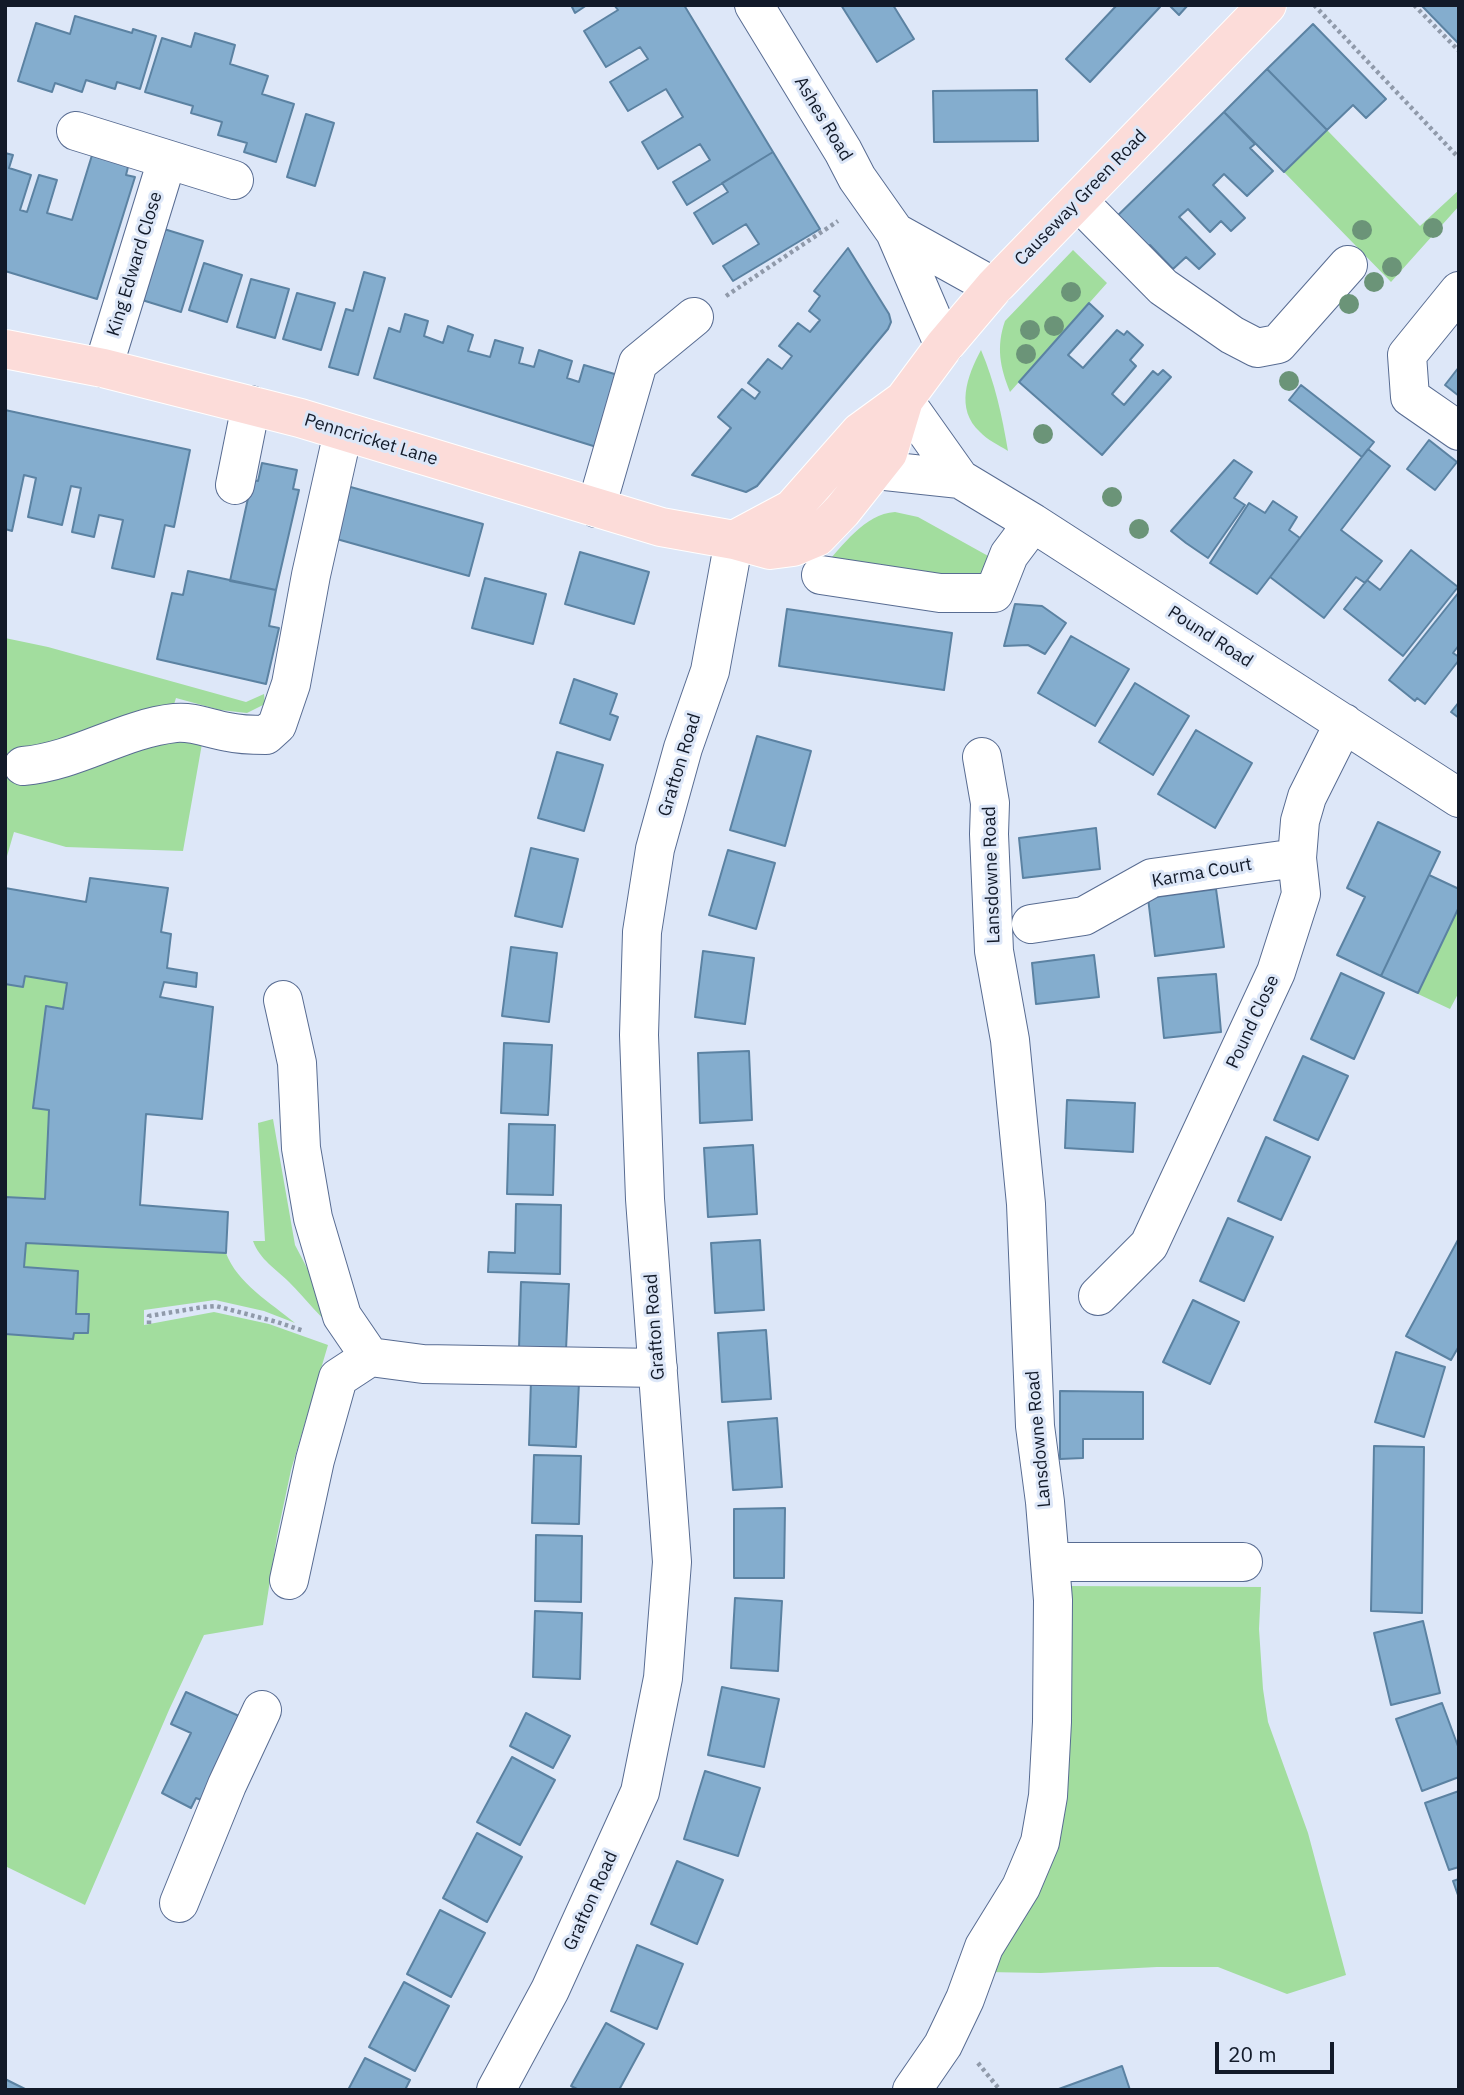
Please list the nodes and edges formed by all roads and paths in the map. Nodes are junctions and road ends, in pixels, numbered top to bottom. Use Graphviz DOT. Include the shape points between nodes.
graph roads {
  1 [pos="754,5"];
  2 [pos="1267,5"];
  3 [pos="1314,5"];
  4 [pos="1414,5"];
  5 [pos="1459,51"];
  6 [pos="76,131"];
  7 [pos="1459,158"];
  8 [pos="167,160"];
  9 [pos="234,180"];
  10 [pos="1078,201"];
  11 [pos="839,220"];
  12 [pos="895,232"];
  13 [pos="1348,265"];
  14 [pos="994,287"];
  15 [pos="1459,291"];
  16 [pos="694,317"];
  17 [pos="944,346"];
  18 [pos="5,349"];
  19 [pos="103,368"];
  20 [pos="251,405"];
  21 [pos="1459,430"];
  22 [pos="343,432"];
  23 [pos="886,434"];
  24 [pos="960,479"];
  25 [pos="235,485"];
  26 [pos="596,508"];
  27 [pos="1032,523"];
  28 [pos="734,540"];
  29 [pos="821,575"];
  30 [pos="1344,723"];
  31 [pos="982,757"];
  32 [pos="23,766"];
  33 [pos="1459,798"];
  34 [pos="1297,858"];
  35 [pos="1031,924"];
  36 [pos="283,1000"];
  37 [pos="1098,1296"];
  38 [pos="149,1324"];
  39 [pos="309,1332"];
  40 [pos="370,1357"];
  41 [pos="658,1368"];
  42 [pos="1050,1562"];
  43 [pos="1243,1562"];
  44 [pos="289,1580"];
  45 [pos="262,1710"];
  46 [pos="179,1903"];
  47 [pos="496,2090"];
  48 [pos="912,2090"];
  1 -- 12 [label="street, Ashes Road" via="857,178"];
  2 -- 10 [label="main road, Causeway Green Road"];
  3 -- 7 [label="path"];
  4 -- 5 [label="path"];
  6 -- 8 [label="street"];
  8 -- 9 [label="street"];
  8 -- 19 [label="street, King Edward Close"];
  10 -- 13 [label="street" via="1163,287 1257,348 1278,344"];
  10 -- 14 [label="main road, Causeway Green Road"];
  11 -- 16 [label="path"];
  12 -- 14 [label="street, Ashes Road"];
  12 -- 17 [label="street, Ashes Road"];
  14 -- 17 [label="main road, Causeway Green Road"];
  15 -- 21 [label="street" via="1407,355 1410,397"];
  16 -- 26 [label="street" via="638,363"];
  17 -- 23 [label="main road, Causeway Green Road"];
  18 -- 19 [label="main road, Penncricket Lane"];
  19 -- 20 [label="main road, Penncricket Lane"];
  20 -- 22 [label="main road, Penncricket Lane"];
  20 -- 25 [label="street"];
  22 -- 26 [label="main road, Penncricket Lane"];
  22 -- 32 [label="street" via="291,684 277,724 266,735 248,735 176,723 120,736 47,764"];
  23 -- 24 [label="street, Pound Road"];
  23 -- 24 [label="street, Pound Road" via="922,475"];
  23 -- 28 [label="main road, Causeway Green Road" via="860,432 792,509"];
  24 -- 27 [label="street, Pound Road"];
  26 -- 28 [label="main road, Penncricket Lane" via="661,527"];
  27 -- 29 [label="street" via="1009,555 995,593 940,593"];
  27 -- 30 [label="street, Pound Road"];
  28 -- 41 [label="street, Grafton Road" via="710,671 655,849 642,932 639,1035 645,1199"];
  30 -- 33 [label="street, Pound Road"];
  30 -- 34 [label="street, Pound Close" via="1307,797"];
  31 -- 42 [label="street, Lansdowne Road" via="990,803 994,951 1010,1040 1026,1204 1035,1426"];
  34 -- 35 [label="street, Karma Court" via="1152,878 1084,916"];
  34 -- 37 [label="street, Pound Close" via="1301,894 1271,983 1149,1245"];
  36 -- 40 [label="street" via="297,1063 302,1148 313,1217 342,1316"];
  38 -- 39 [label="path" via="149,1317 216,1306"];
  40 -- 41 [label="street" via="423,1364"];
  40 -- 44 [label="street" via="338,1378"];
  41 -- 47 [label="street, Grafton Road" via="672,1562 663,1678 640,1792 550,1990"];
  42 -- 43 [label="street"];
  42 -- 48 [label="street, Lansdowne Road" via="1052,1722 1040,1842 1021,1887 984,1947 943,2045"];
  45 -- 46 [label="street"];
}
